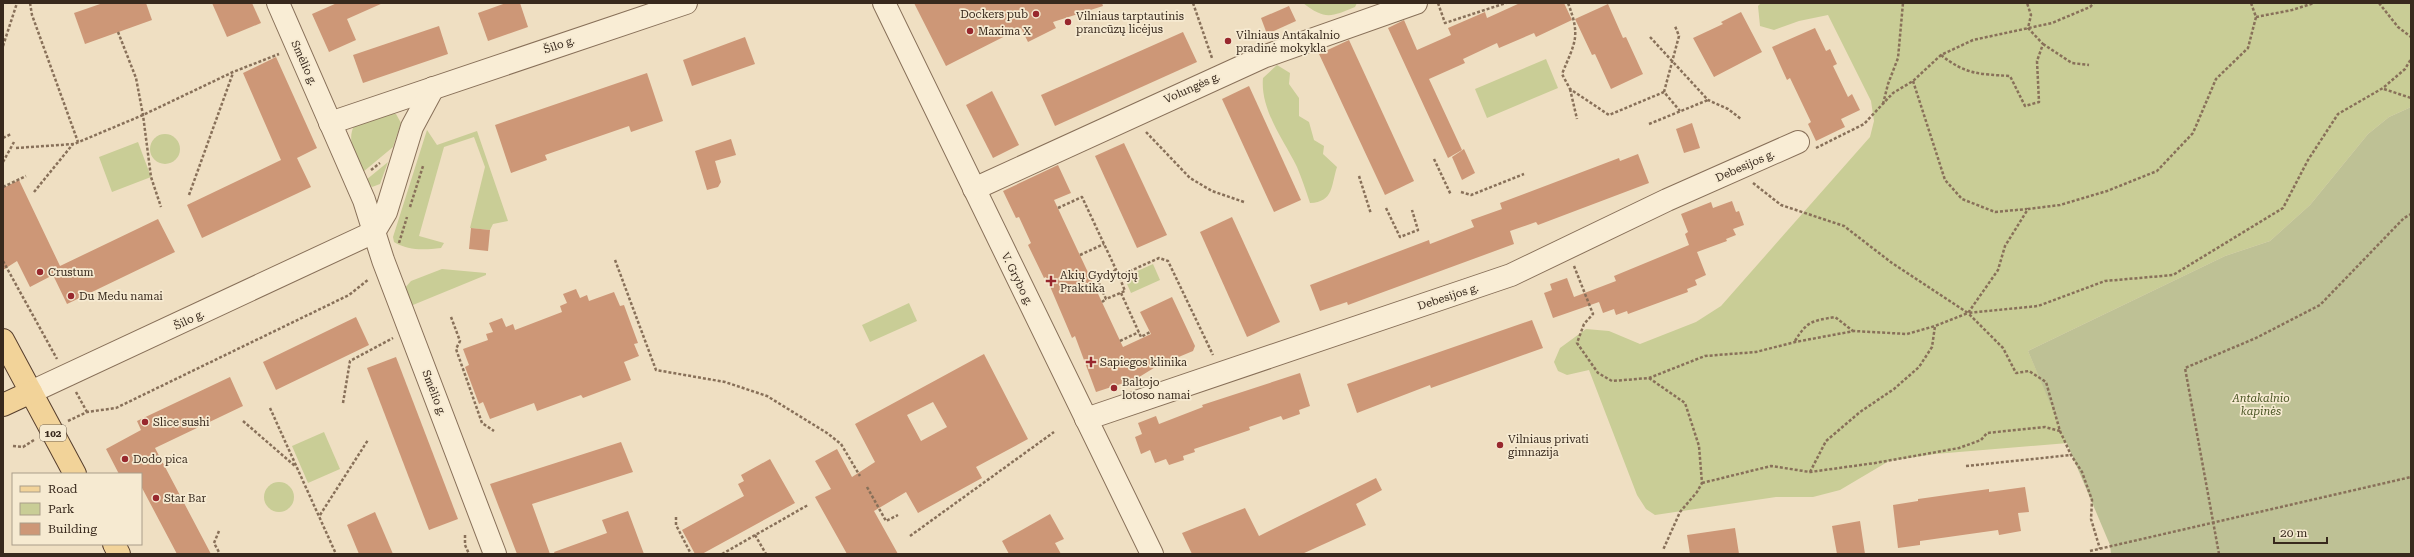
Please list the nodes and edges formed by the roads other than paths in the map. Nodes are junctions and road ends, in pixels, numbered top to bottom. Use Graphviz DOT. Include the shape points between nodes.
graph roads {
  1 [pos="278,3"];
  2 [pos="686,3"];
  3 [pos="884,3"];
  4 [pos="1416,3"];
  5 [pos="433,88"];
  6 [pos="391,103"];
  7 [pos="330,123"];
  8 [pos="412,127"];
  9 [pos="1798,142"];
  10 [pos="394,186"];
  11 [pos="974,189"];
  12 [pos="364,200"];
  13 [pos="374,232"];
  14 [pos="3,340"];
  15 [pos="31,392"];
  16 [pos="3,405"];
  17 [pos="1086,418"];
  18 [pos="74,473"];
  19 [pos="114,545"];
  20 [pos="119,554"];
  21 [pos="495,554"];
  22 [pos="1152,554"];
  1 -- 7 [label="street, Smėlio g."];
  2 -- 5 [label="street, Šilo g."];
  3 -- 11 [label="street, V. Grybo g."];
  4 -- 11 [label="street, Volungės g." via="1263,57"];
  5 -- 6 [label="street, Šilo g."];
  5 -- 8 [label="street"];
  6 -- 7 [label="street, Šilo g."];
  6 -- 8 [label="street" via="409,113"];
  7 -- 12 [label="street"];
  8 -- 10 [label="street"];
  9 -- 17 [label="street, Debesijos g." via="1667,200 1511,275"];
  10 -- 12 [label="street" via="381,197"];
  10 -- 13 [label="street" via="386,212"];
  11 -- 17 [label="street, V. Grybo g."];
  12 -- 13 [label="street"];
  13 -- 15 [label="street, Šilo g."];
  13 -- 21 [label="street, Smėlio g."];
  14 -- 15 [label="main road, 102"];
  15 -- 16 [label="main road, Šilo g."];
  15 -- 18 [label="main road, 102"];
  17 -- 22 [label="street, V. Grybo g."];
  19 -- 20 [label="main road"];
}
